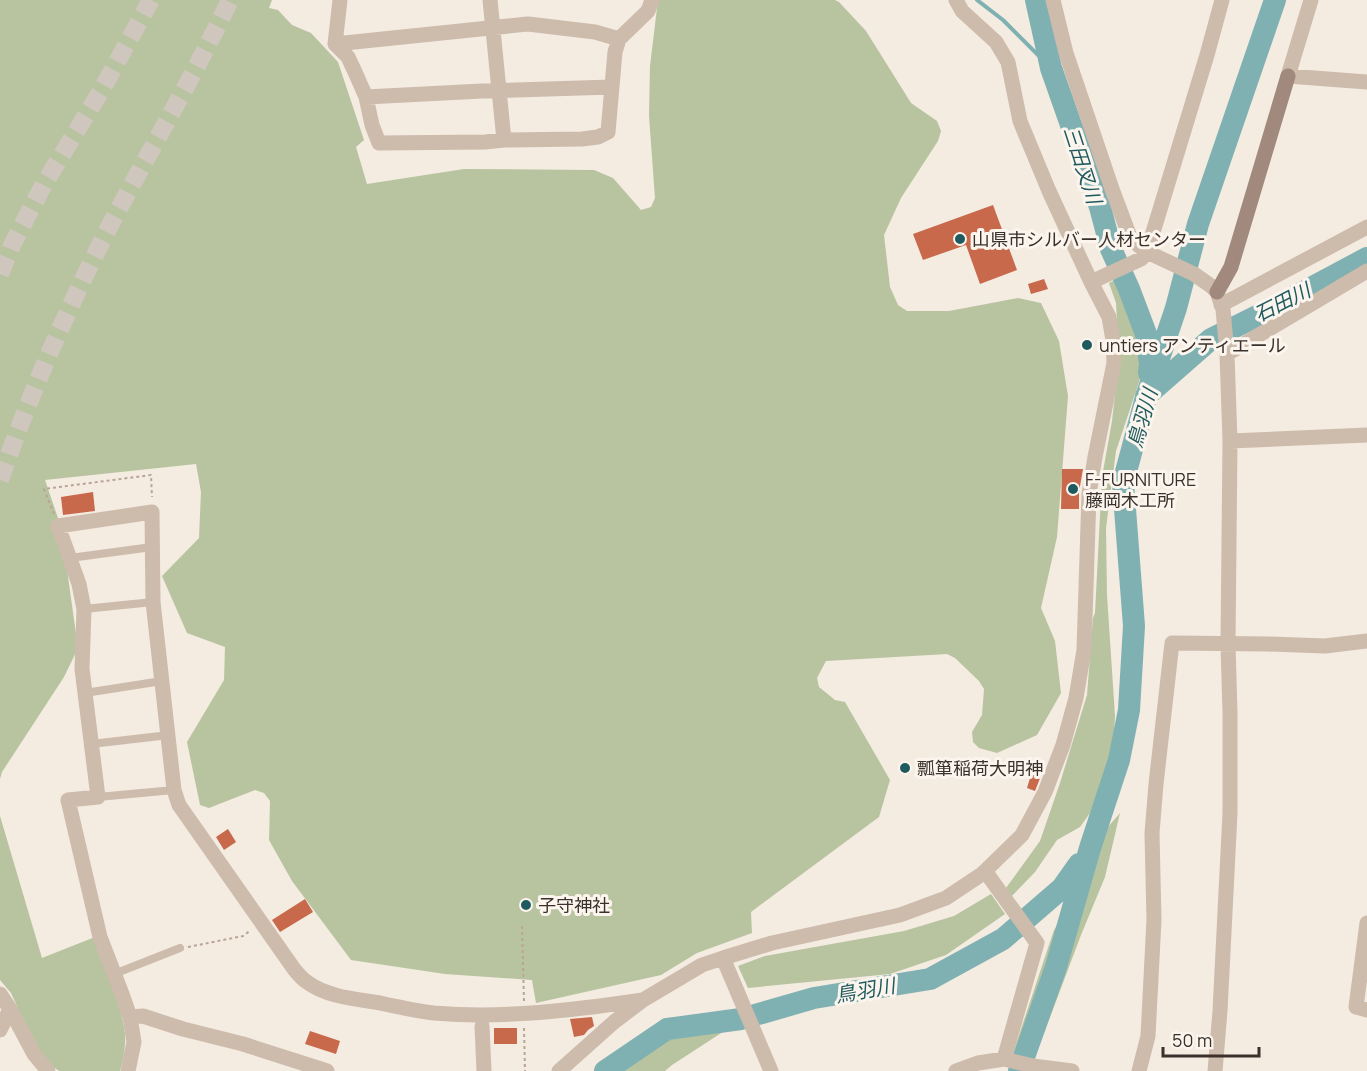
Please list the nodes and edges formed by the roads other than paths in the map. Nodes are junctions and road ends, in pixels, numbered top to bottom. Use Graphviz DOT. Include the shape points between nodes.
graph roads {
  1 [pos="340,0"];
  2 [pos="490,0"];
  3 [pos="652,0"];
  4 [pos="956,0"];
  5 [pos="1053,0"];
  6 [pos="1222,0"];
  7 [pos="1311,0"];
  8 [pos="493,28"];
  9 [pos="619,39"];
  10 [pos="335,44"];
  11 [pos="1288,76"];
  12 [pos="1367,82"];
  13 [pos="612,87"];
  14 [pos="499,91"];
  15 [pos="366,97"];
  16 [pos="504,140"];
  17 [pos="1367,227"];
  18 [pos="1149,256"];
  19 [pos="1367,272"];
  20 [pos="1094,281"];
  21 [pos="1218,298"];
  22 [pos="1227,351"];
  23 [pos="1367,435"];
  24 [pos="1230,441"];
  25 [pos="152,547"];
  26 [pos="70,558"];
  27 [pos="153,602"];
  28 [pos="84,609"];
  29 [pos="1367,641"];
  30 [pos="1228,644"];
  31 [pos="162,681"];
  32 [pos="85,693"];
  33 [pos="169,735"];
  34 [pos="91,744"];
  35 [pos="174,790"];
  36 [pos="98,797"];
  37 [pos="985,871"];
  38 [pos="1367,923"];
  39 [pos="180,948"];
  40 [pos="724,960"];
  41 [pos="114,974"];
  42 [pos="0,994"];
  43 [pos="643,1000"];
  44 [pos="10,1009"];
  45 [pos="1367,1010"];
  46 [pos="130,1017"];
  47 [pos="482,1026"];
  48 [pos="0,1030"];
  49 [pos="1004,1059"];
  50 [pos="48,1071"];
  51 [pos="128,1071"];
  52 [pos="327,1071"];
  53 [pos="484,1071"];
  54 [pos="559,1071"];
  55 [pos="771,1071"];
  56 [pos="956,1071"];
  57 [pos="1072,1071"];
  58 [pos="1139,1071"];
  59 [pos="1215,1071"];
  1 -- 10 [label="street"];
  2 -- 8 [label="street"];
  3 -- 9 [label="street" via="648,11"];
  4 -- 20 [label="street" via="996,42 1008,62 1020,121 1049,191"];
  5 -- 18 [label="street" via="1066,53 1112,189 1130,237"];
  6 -- 18 [label="street"];
  7 -- 11 [label="street"];
  8 -- 9 [label="street" via="528,24 596,32"];
  8 -- 10 [label="street"];
  8 -- 14 [label="street"];
  9 -- 13 [label="street"];
  10 -- 15 [label="street" via="348,57"];
  11 -- 12 [label="street"];
  11 -- 21 [label="street" via="1231,267"];
  13 -- 14 [label="street"];
  13 -- 16 [label="street" via="608,132 598,137"];
  14 -- 15 [label="street"];
  14 -- 16 [label="street"];
  15 -- 16 [label="street" via="379,143"];
  17 -- 21 [label="street"];
  18 -- 20 [label="street"];
  18 -- 21 [label="street" via="1194,274"];
  19 -- 22 [label="street"];
  20 -- 37 [label="street" via="1109,317 1114,363 1089,494 1084,650 1076,698 1046,792 1022,835"];
  21 -- 22 [label="street"];
  22 -- 24 [label="street"];
  23 -- 24 [label="street"];
  24 -- 30 [label="street"];
  25 -- 26 [label="lane"];
  25 -- 26 [label="street" via="152,512 58,526"];
  25 -- 27 [label="street"];
  26 -- 28 [label="street"];
  27 -- 28 [label="lane"];
  27 -- 31 [label="street"];
  28 -- 32 [label="street"];
  29 -- 30 [label="street" via="1325,646"];
  30 -- 58 [label="street" via="1173,643 1152,833 1154,920 1148,1036"];
  30 -- 59 [label="street" via="1230,813"];
  31 -- 32 [label="lane"];
  31 -- 33 [label="street"];
  32 -- 34 [label="street"];
  33 -- 34 [label="lane"];
  33 -- 35 [label="street"];
  34 -- 36 [label="street"];
  35 -- 36 [label="lane"];
  35 -- 43 [label="street" via="185,815 294,969 320,990 433,1012 481,1015 561,1012"];
  36 -- 41 [label="street" via="68,800 100,937"];
  37 -- 40 [label="street" via="946,898 900,915 772,943"];
  37 -- 49 [label="street" via="1037,944"];
  38 -- 45 [label="street" via="1356,1007"];
  39 -- 41 [label="lane"];
  40 -- 43 [label="street" via="702,965"];
  40 -- 55 [label="street"];
  41 -- 46 [label="street"];
  42 -- 44 [label="street"];
  43 -- 54 [label="street"];
  44 -- 48 [label="street"];
  44 -- 50 [label="street" via="34,1054"];
  46 -- 51 [label="street" via="134,1042"];
  46 -- 52 [label="street" via="143,1016"];
  47 -- 53 [label="street"];
  49 -- 56 [label="street"];
  49 -- 57 [label="street"];
}
